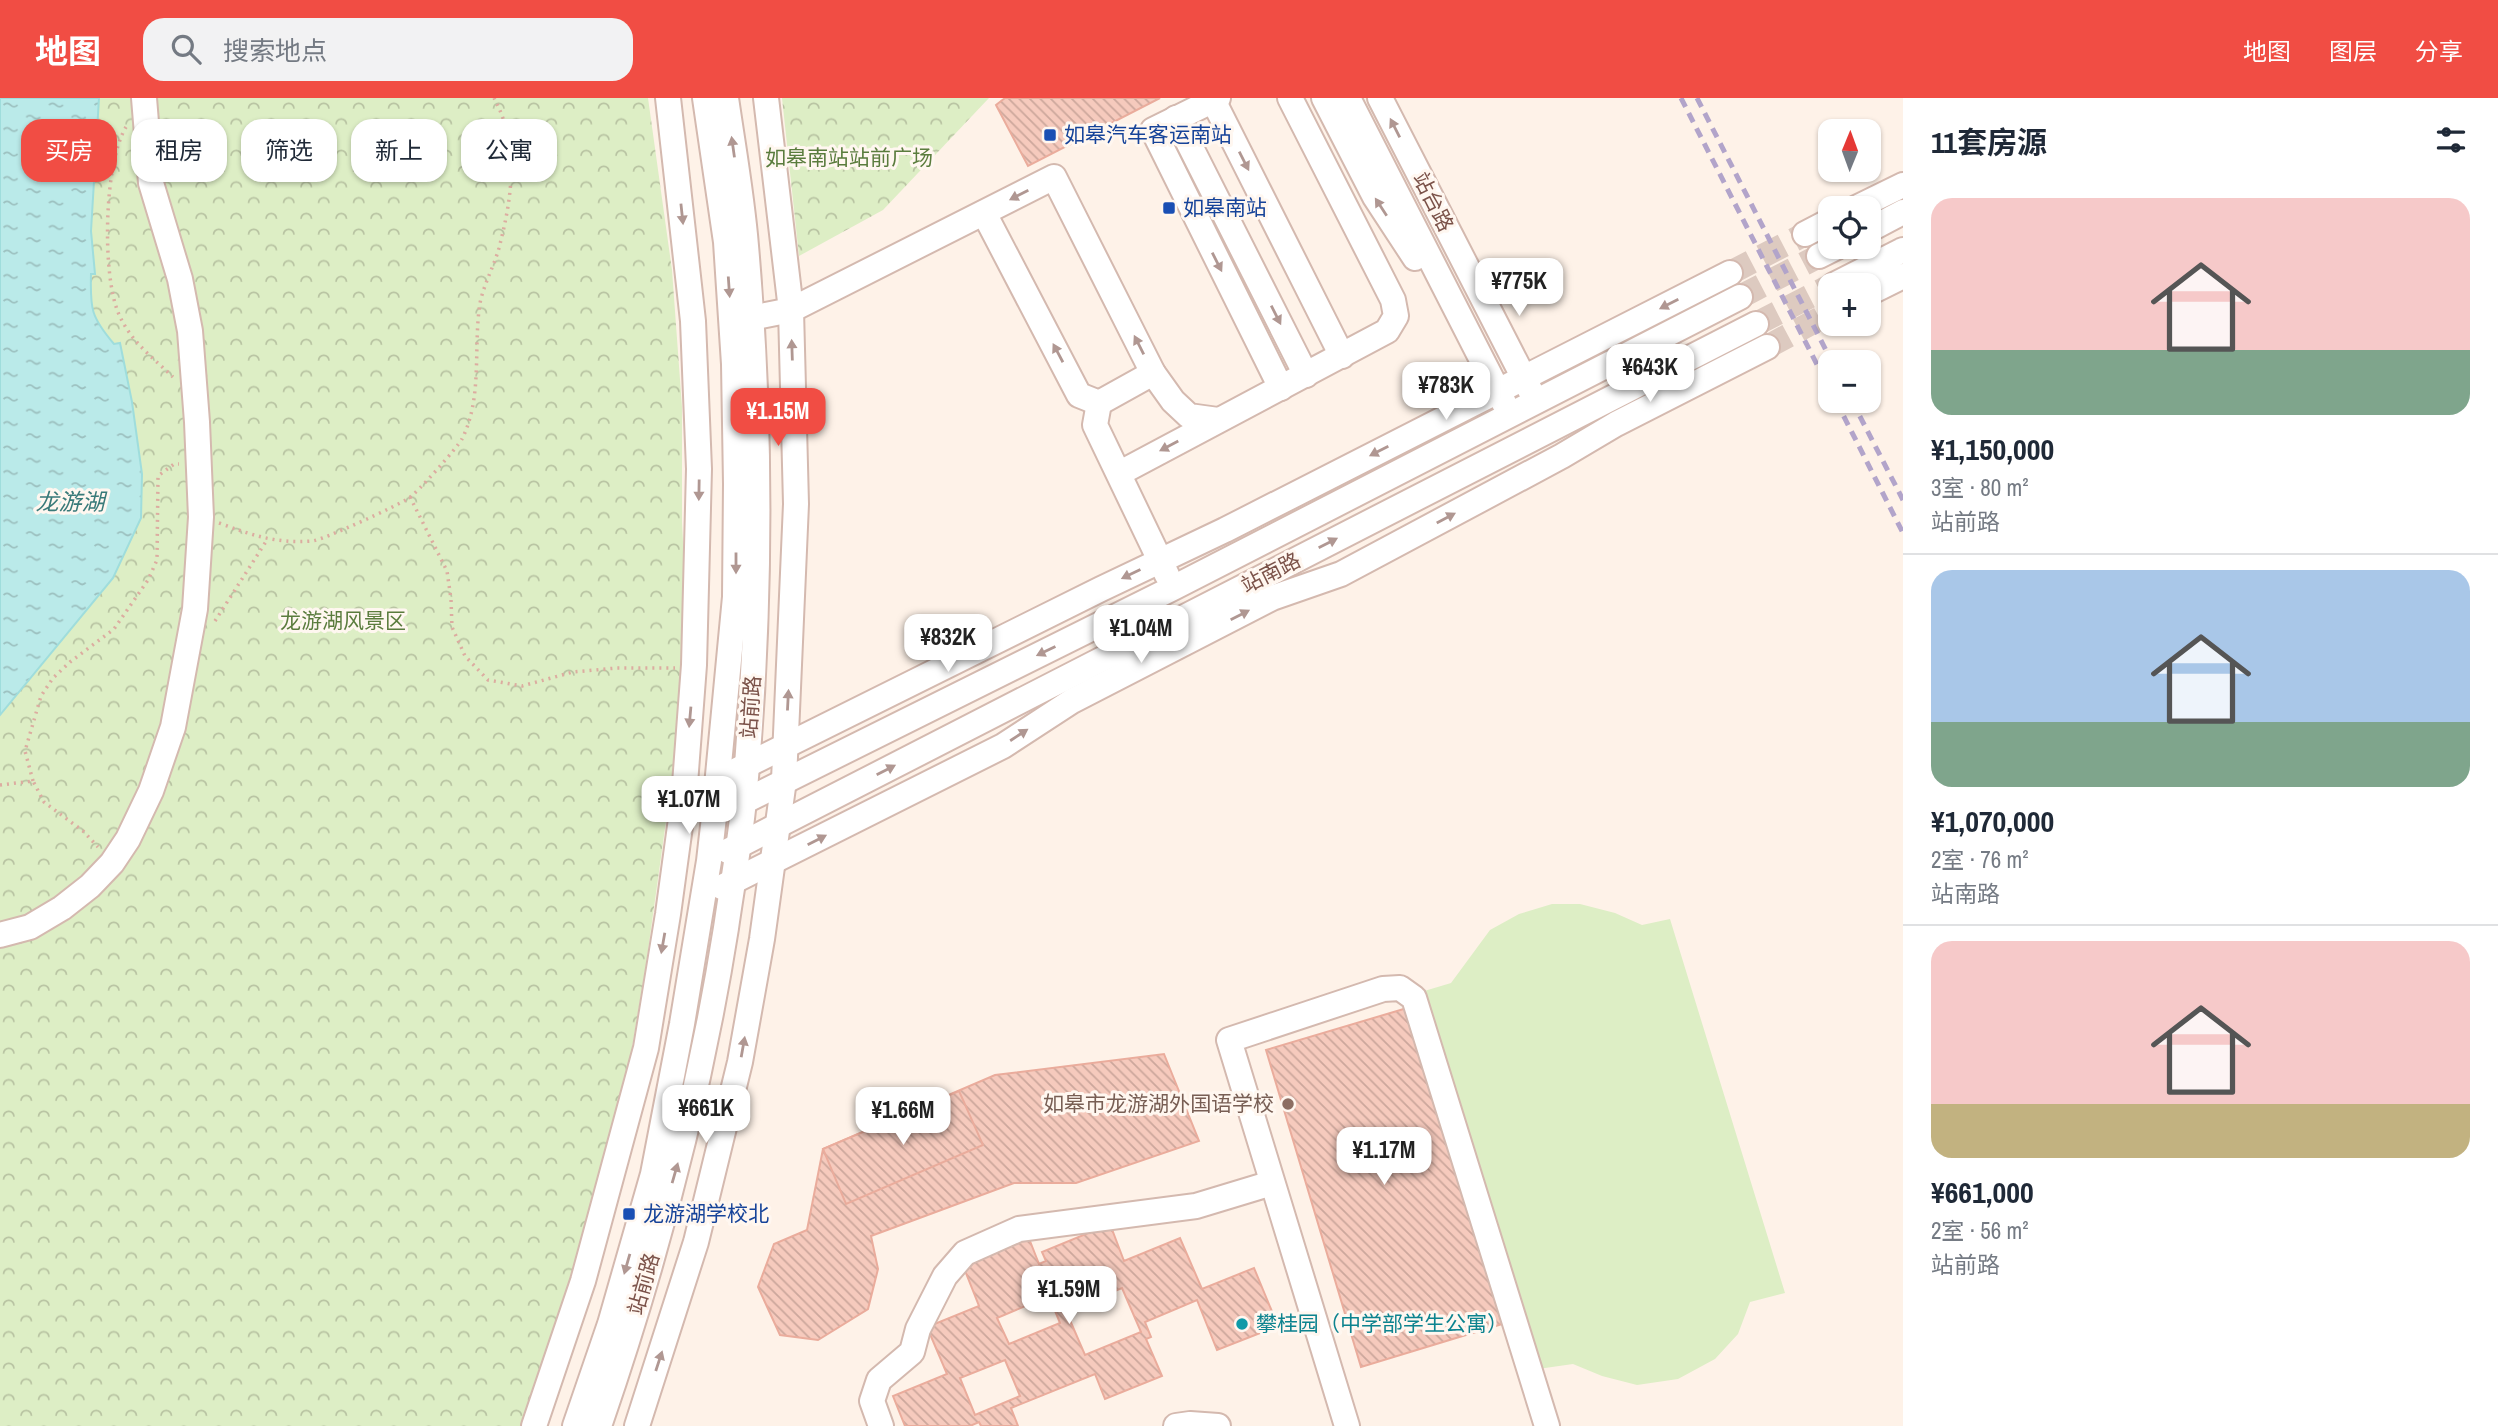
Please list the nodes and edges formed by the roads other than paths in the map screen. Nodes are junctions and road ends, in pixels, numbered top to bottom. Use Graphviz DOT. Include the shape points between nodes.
graph roads {
  1 [pos="144,98"];
  2 [pos="668,98"];
  3 [pos="705,98"];
  4 [pos="726,98"];
  5 [pos="766,98"];
  6 [pos="1290,98"];
  7 [pos="1324,98"];
  8 [pos="1348,98"];
  9 [pos="1380,98"];
  10 [pos="1216,99"];
  11 [pos="1176,118"];
  12 [pos="1903,185"];
  13 [pos="1881,196"];
  14 [pos="1903,212"];
  15 [pos="984,213"];
  16 [pos="1881,224"];
  17 [pos="1818,227"];
  18 [pos="1805,234"];
  19 [pos="1903,250"];
  20 [pos="1730,273"];
  21 [pos="1858,273"];
  22 [pos="1903,276"];
  23 [pos="1881,287"];
  24 [pos="1740,297"];
  25 [pos="791,310"];
  26 [pos="751,318"];
  27 [pos="1756,324"];
  28 [pos="1474,345"];
  29 [pos="1767,347"];
  30 [pos="1342,356"];
  31 [pos="1153,373"];
  32 [pos="1306,375"];
  33 [pos="1524,377"];
  34 [pos="1281,388"];
  35 [pos="1497,390"];
  36 [pos="1535,402"];
  37 [pos="1099,403"];
  38 [pos="1510,414"];
  39 [pos="1218,420"];
  40 [pos="1549,430"];
  41 [pos="1523,443"];
  42 [pos="1562,456"];
  43 [pos="1537,470"];
  44 [pos="1120,472"];
  45 [pos="1161,560"];
  46 [pos="1173,588"];
  47 [pos="786,746"];
  48 [pos="746,765"];
  49 [pos="718,780"];
  50 [pos="784,780"];
  51 [pos="684,797"];
  52 [pos="744,802"];
  53 [pos="714,817"];
  54 [pos="778,826"];
  55 [pos="679,835"];
  56 [pos="738,846"];
  57 [pos="709,861"];
  58 [pos="772,863"];
  59 [pos="674,878"];
  60 [pos="733,882"];
  61 [pos="704,897"];
  62 [pos="668,914"];
  63 [pos="0,935"];
  64 [pos="1272,1183"];
  65 [pos="534,1426"];
  66 [pos="575,1426"];
  67 [pos="598,1426"];
  68 [pos="638,1426"];
  69 [pos="881,1426"];
  70 [pos="1176,1426"];
  71 [pos="1218,1426"];
  72 [pos="1347,1426"];
  73 [pos="1547,1426"];
  1 -- 63 [label="street" via="151,183 180,279 190,331 201,517 195,609 173,727 128,839 112,863 62,908 30,927"];
  2 -- 51 [label="street, one-way" via="693,321 699,469 694,665"];
  3 -- 49 [label="street, 站前路, one-way" via="726,242 734,364 735,597"];
  26 -- 4 [label="street, 站前路, one-way" via="746,243"];
  5 -- 25 [label="street"];
  6 -- 30 [label="street" via="1393,300 1396,316 1387,331"];
  28 -- 7 [label="street, one-way" via="1375,197"];
  8 -- 28 [label="street"];
  33 -- 9 [label="street, 站台路, one-way"];
  10 -- 11 [label="street"];
  10 -- 30 [label="street, one-way"];
  11 -- 32 [label="street, one-way"];
  11 -- 34 [label="street, one-way" via="1153,130"];
  12 -- 13 [label="street"];
  14 -- 16 [label="street"];
  15 -- 25 [label="street"];
  31 -- 15 [label="street, one-way" via="1054,177"];
  37 -- 15 [label="street, one-way" via="1079,395"];
  17 -- 18 [label="street"];
  19 -- 21 [label="street"];
  20 -- 33 [label="street, one-way"];
  22 -- 23 [label="street"];
  24 -- 36 [label="street, 站南路"];
  25 -- 26 [label="street"];
  47 -- 25 [label="street, one-way" via="796,504"];
  26 -- 48 [label="street, 站前路" via="758,578"];
  27 -- 40 [label="street, 站南路"];
  28 -- 35 [label="street"];
  29 -- 42 [label="street"];
  30 -- 32 [label="street"];
  31 -- 37 [label="street"];
  31 -- 39 [label="street" via="1189,416"];
  32 -- 34 [label="street"];
  33 -- 35 [label="street"];
  33 -- 36 [label="street, 站台路"];
  34 -- 39 [label="street"];
  35 -- 38 [label="street"];
  35 -- 45 [label="street, one-way"];
  36 -- 38 [label="street, 站南路"];
  36 -- 40 [label="street, 站台路"];
  37 -- 44 [label="street" via="1095,425"];
  38 -- 41 [label="street"];
  38 -- 46 [label="street, 站南路"];
  39 -- 44 [label="street, one-way"];
  40 -- 41 [label="street, 站南路"];
  40 -- 42 [label="street, 站台路"];
  41 -- 43 [label="street"];
  54 -- 41 [label="street, 站南路, one-way"];
  42 -- 43 [label="street"];
  58 -- 43 [label="street, one-way" via="1003,746 1072,701 1272,598 1341,574"];
  44 -- 45 [label="street"];
  45 -- 46 [label="street"];
  45 -- 47 [label="street, one-way"];
  46 -- 50 [label="street, 站南路, one-way"];
  47 -- 48 [label="street"];
  47 -- 50 [label="street"];
  48 -- 49 [label="street"];
  48 -- 52 [label="street, 站前路"];
  49 -- 51 [label="street"];
  49 -- 53 [label="street, 站前路"];
  50 -- 52 [label="street, 站南路"];
  50 -- 54 [label="street"];
  51 -- 55 [label="street"];
  52 -- 53 [label="street, 站南路"];
  52 -- 56 [label="street, 站前路"];
  53 -- 55 [label="street, 站南路"];
  53 -- 57 [label="street, 站前路"];
  54 -- 56 [label="street, 站南路"];
  54 -- 58 [label="street"];
  55 -- 59 [label="street"];
  56 -- 57 [label="street, 站南路"];
  56 -- 60 [label="street, 站前路"];
  57 -- 59 [label="street, 站南路"];
  57 -- 61 [label="street, 站前路"];
  58 -- 60 [label="street"];
  68 -- 58 [label="street, one-way" via="696,1242 740,1062"];
  59 -- 62 [label="street"];
  60 -- 61 [label="street"];
  67 -- 60 [label="street, 站前路, one-way" via="630,1337 680,1155 710,1025"];
  61 -- 62 [label="street"];
  61 -- 66 [label="street, 站前路, one-way" via="653,1174"];
  62 -- 65 [label="street, one-way" via="646,1048 583,1281"];
  64 -- 69 [label="street" via="1196,1206 1019,1229 965,1253 945,1276 918,1329 912,1352 879,1380 872,1401"];
  64 -- 72 [label="street"];
  64 -- 73 [label="street" via="1229,1040 1382,989 1400,988 1414,998"];
  70 -- 71 [label="street"];
}
